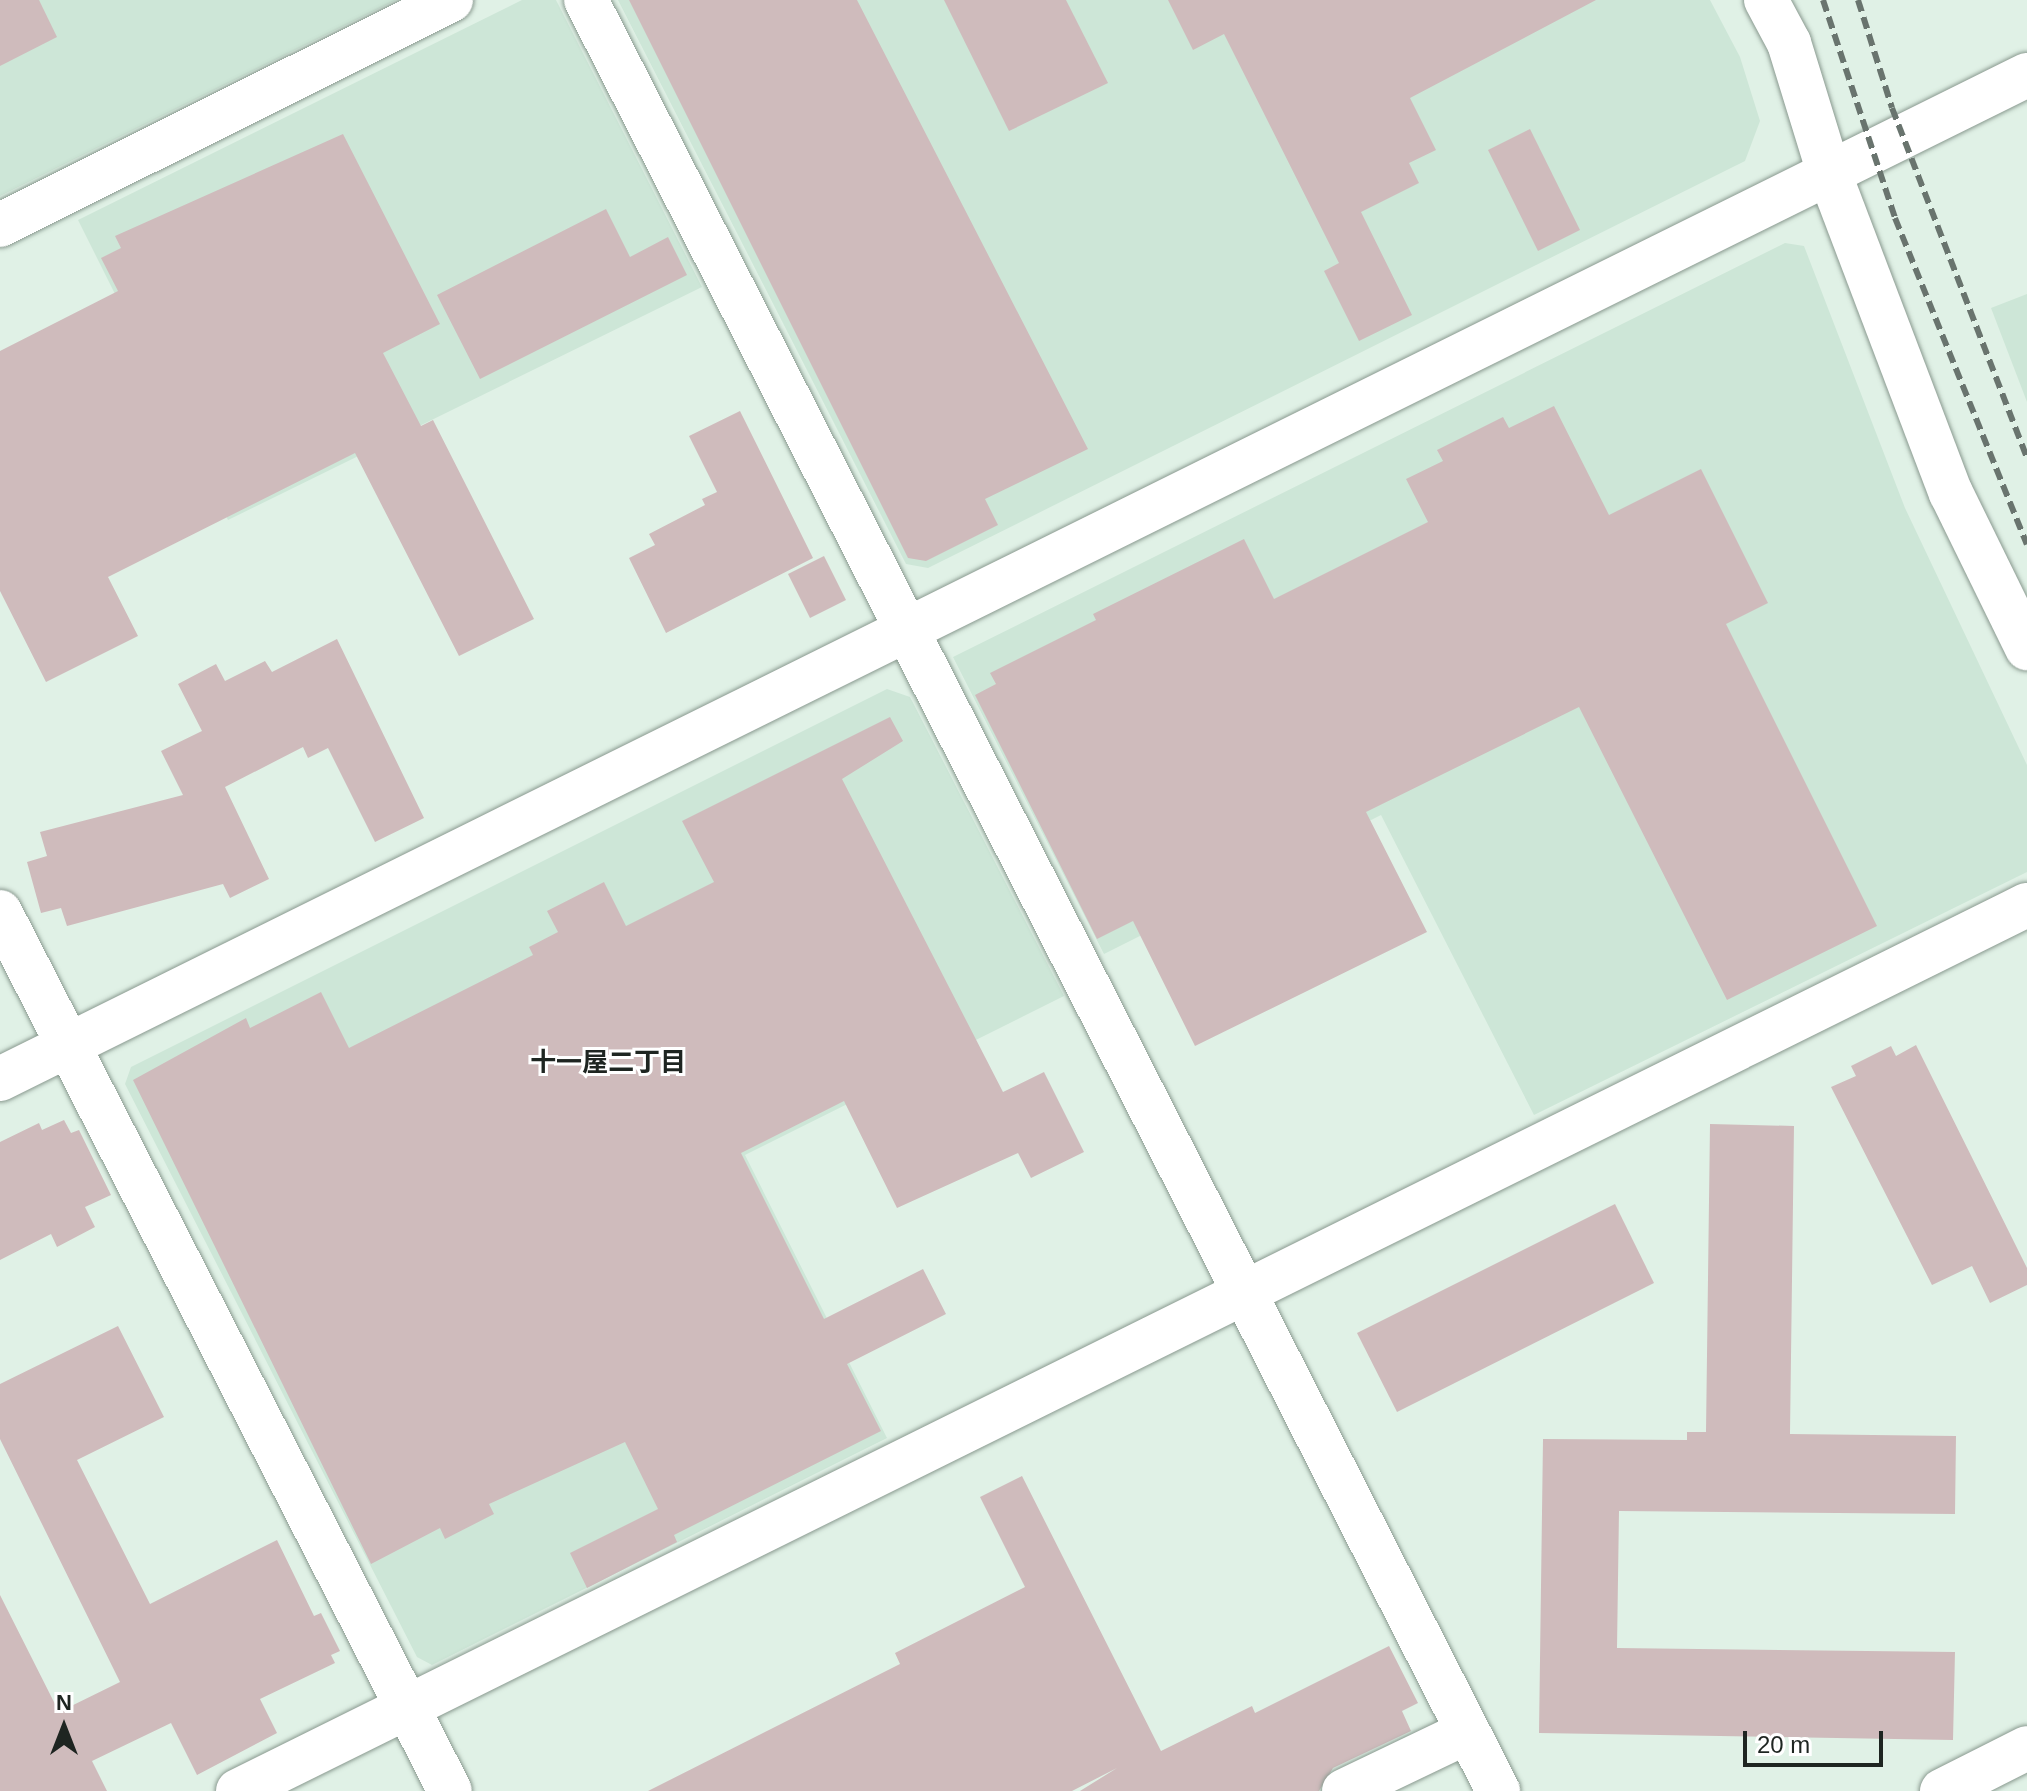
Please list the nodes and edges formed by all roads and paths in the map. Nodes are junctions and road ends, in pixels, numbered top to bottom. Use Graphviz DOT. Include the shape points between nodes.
graph roads {
  1 [pos="451,0"];
  2 [pos="586,0"];
  3 [pos="1766,0"];
  4 [pos="2027,75"];
  5 [pos="1828,170"];
  6 [pos="0,225"];
  7 [pos="906,629"];
  8 [pos="2027,648"];
  9 [pos="2027,905"];
  10 [pos="0,912"];
  11 [pos="69,1045"];
  12 [pos="0,1079"];
  13 [pos="1244,1293"];
  14 [pos="407,1707"];
  15 [pos="1467,1732"];
  16 [pos="2027,1748"];
  17 [pos="238,1791"];
  18 [pos="450,1791"];
  19 [pos="1344,1791"];
  20 [pos="1498,1791"];
  21 [pos="1942,1791"];
  1 -- 6 [label="street"];
  2 -- 7 [label="street"];
  3 -- 5 [label="street" via="1789,43"];
  4 -- 5 [label="street"];
  5 -- 7 [label="street"];
  5 -- 8 [label="street" via="1951,493"];
  7 -- 11 [label="street"];
  7 -- 13 [label="street"];
  9 -- 13 [label="street"];
  10 -- 11 [label="street"];
  11 -- 12 [label="street"];
  11 -- 14 [label="street"];
  13 -- 14 [label="street"];
  13 -- 15 [label="street"];
  14 -- 17 [label="street"];
  14 -- 18 [label="street"];
  15 -- 19 [label="street"];
  15 -- 20 [label="street"];
  16 -- 21 [label="street"];
}
